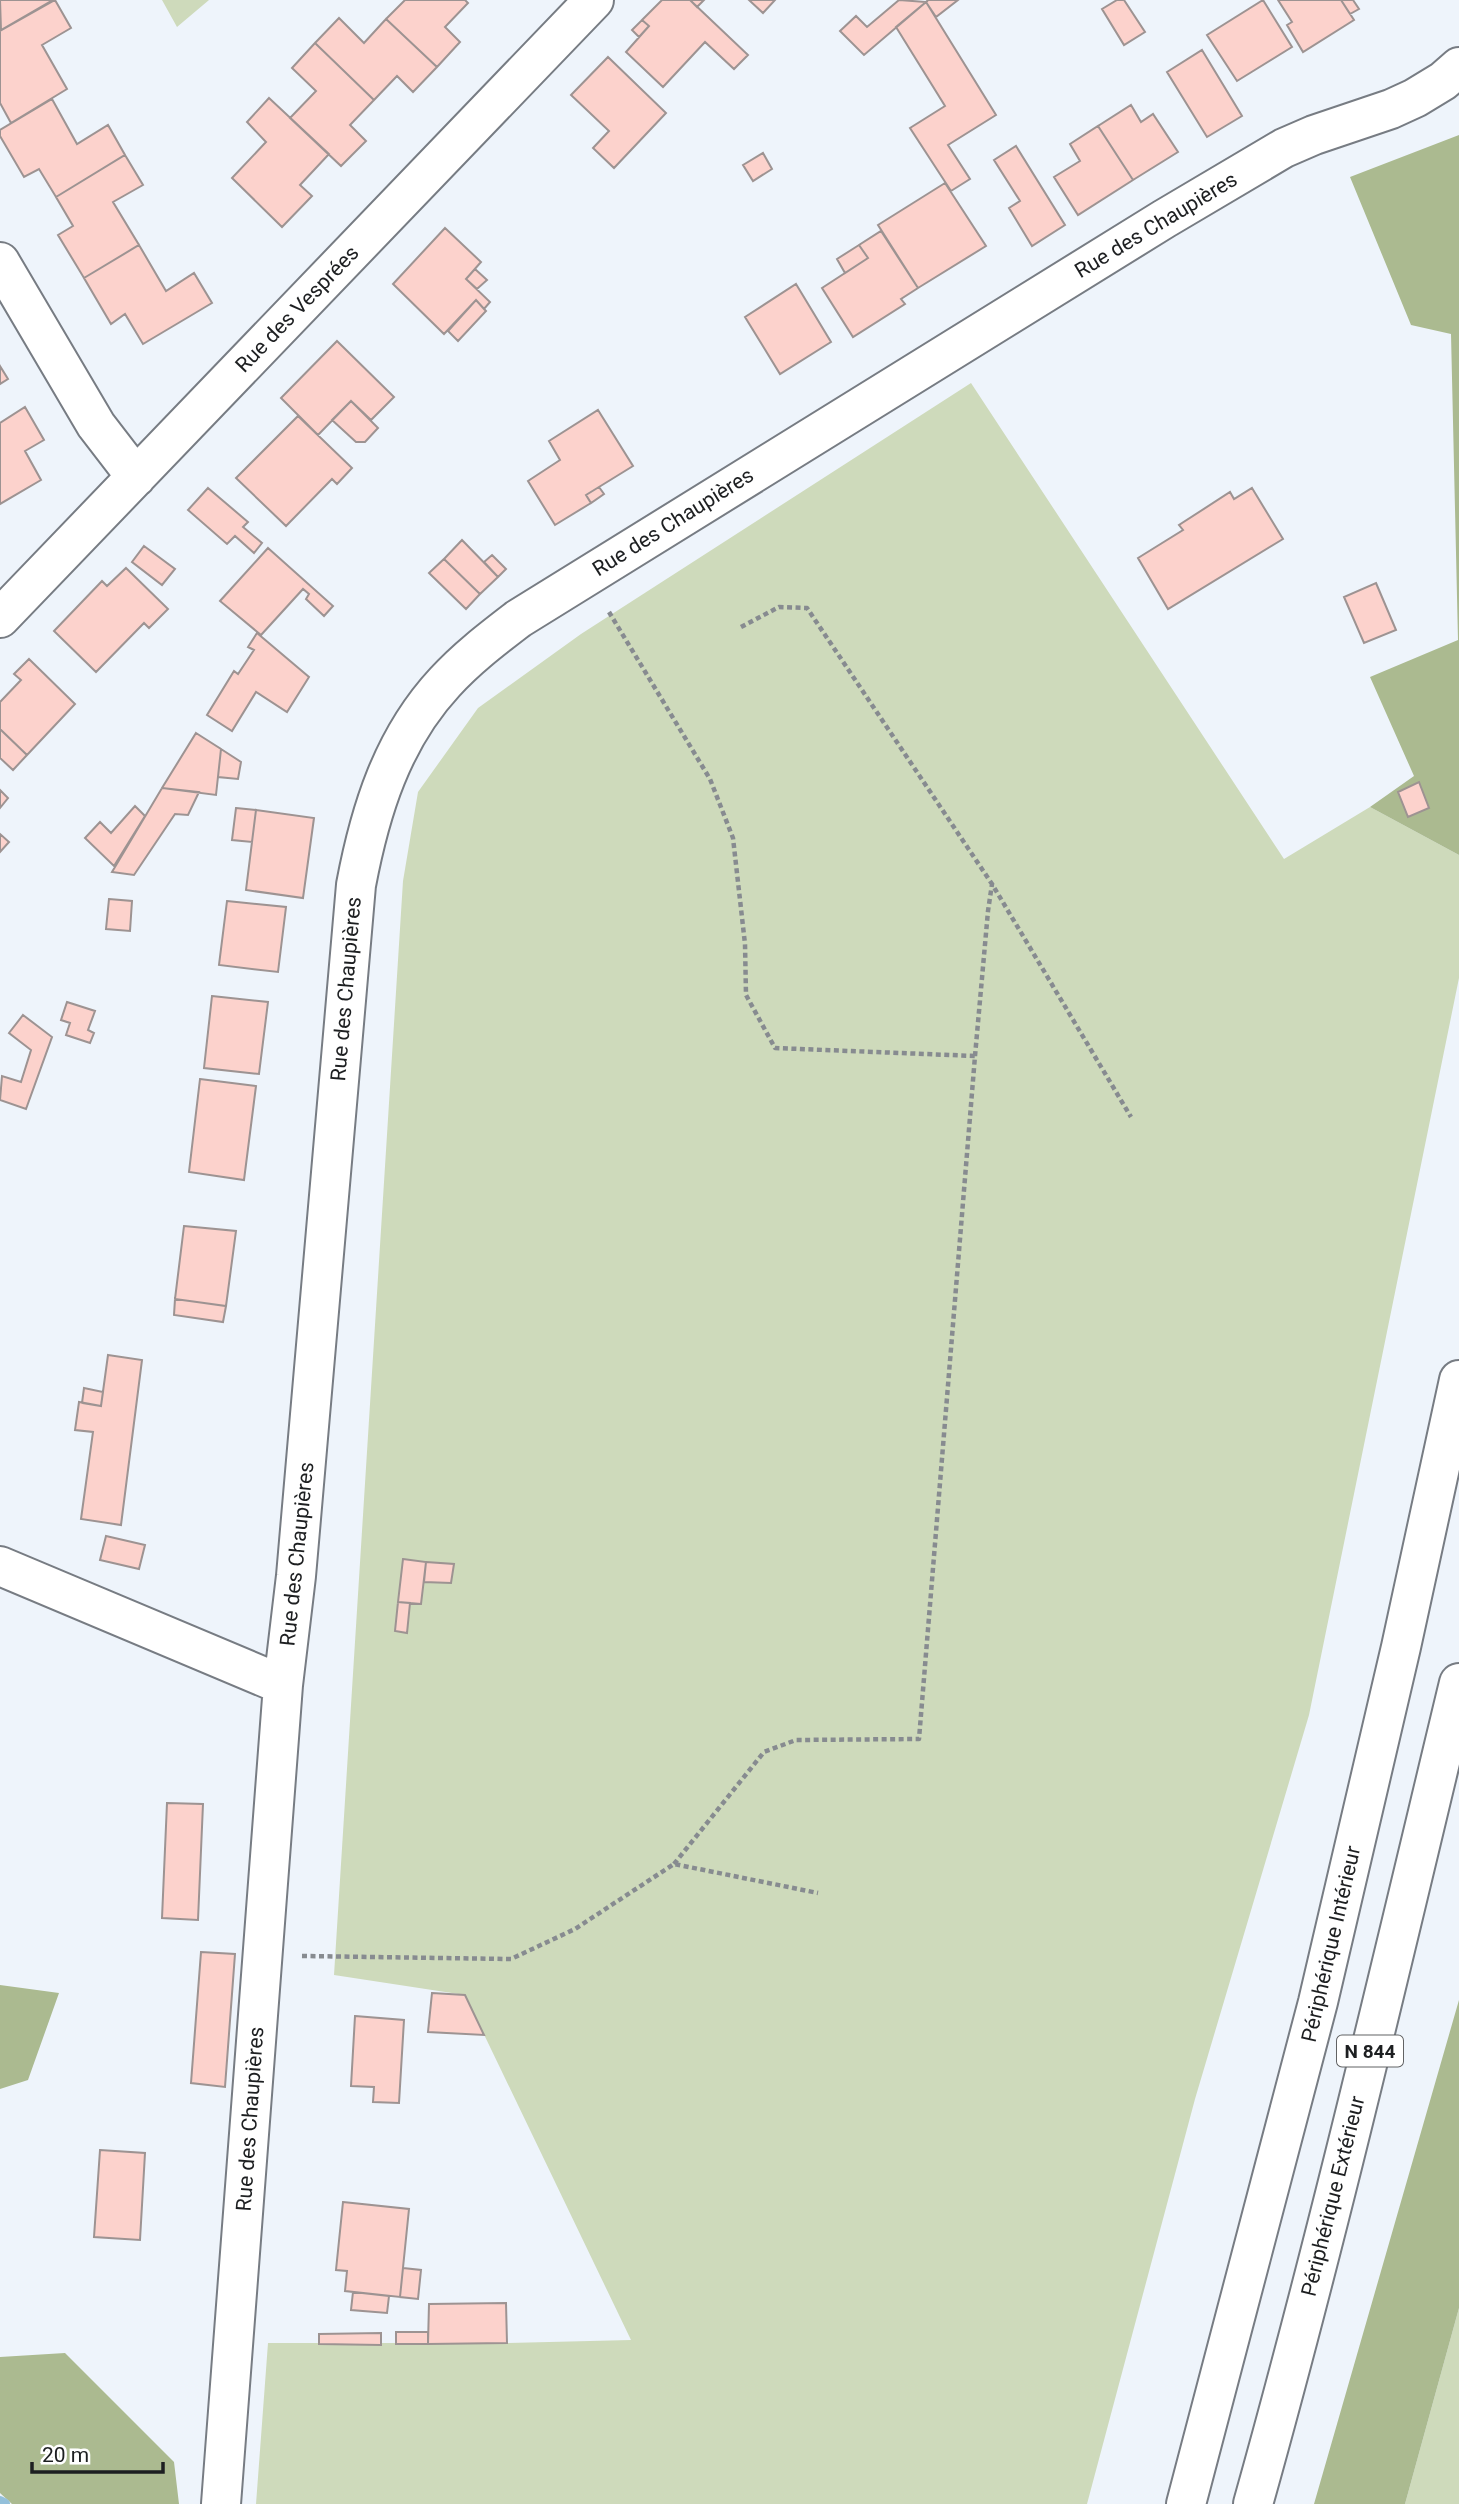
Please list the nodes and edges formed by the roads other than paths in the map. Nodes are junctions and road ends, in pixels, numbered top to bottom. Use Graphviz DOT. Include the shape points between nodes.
graph roads {
  1 [pos="594,0"];
  2 [pos="1459,67"];
  3 [pos="0,262"];
  4 [pos="136,477"];
  5 [pos="0,618"];
  6 [pos="1459,1380"];
  7 [pos="0,1566"];
  8 [pos="1459,1683"];
  9 [pos="284,1685"];
  10 [pos="221,2504"];
  11 [pos="1186,2504"];
  12 [pos="1253,2504"];
  1 -- 4 [label="main road, Rue des Vesprées"];
  2 -- 9 [label="main road, Rue des Chaupières" via="1415,98 1284,148 587,575 476,651 443,683 416,720 381,783 356,885"];
  3 -- 4 [label="main road" via="96,425"];
  4 -- 5 [label="main road, Rue des Vesprées"];
  6 -- 11 [label="main road, Périphérique Intérieur / N 844" via="1318,2002"];
  7 -- 9 [label="main road"];
  8 -- 12 [label="main road, Périphérique Extérieur / N 844"];
  9 -- 10 [label="main road, Rue des Chaupières"];
}
